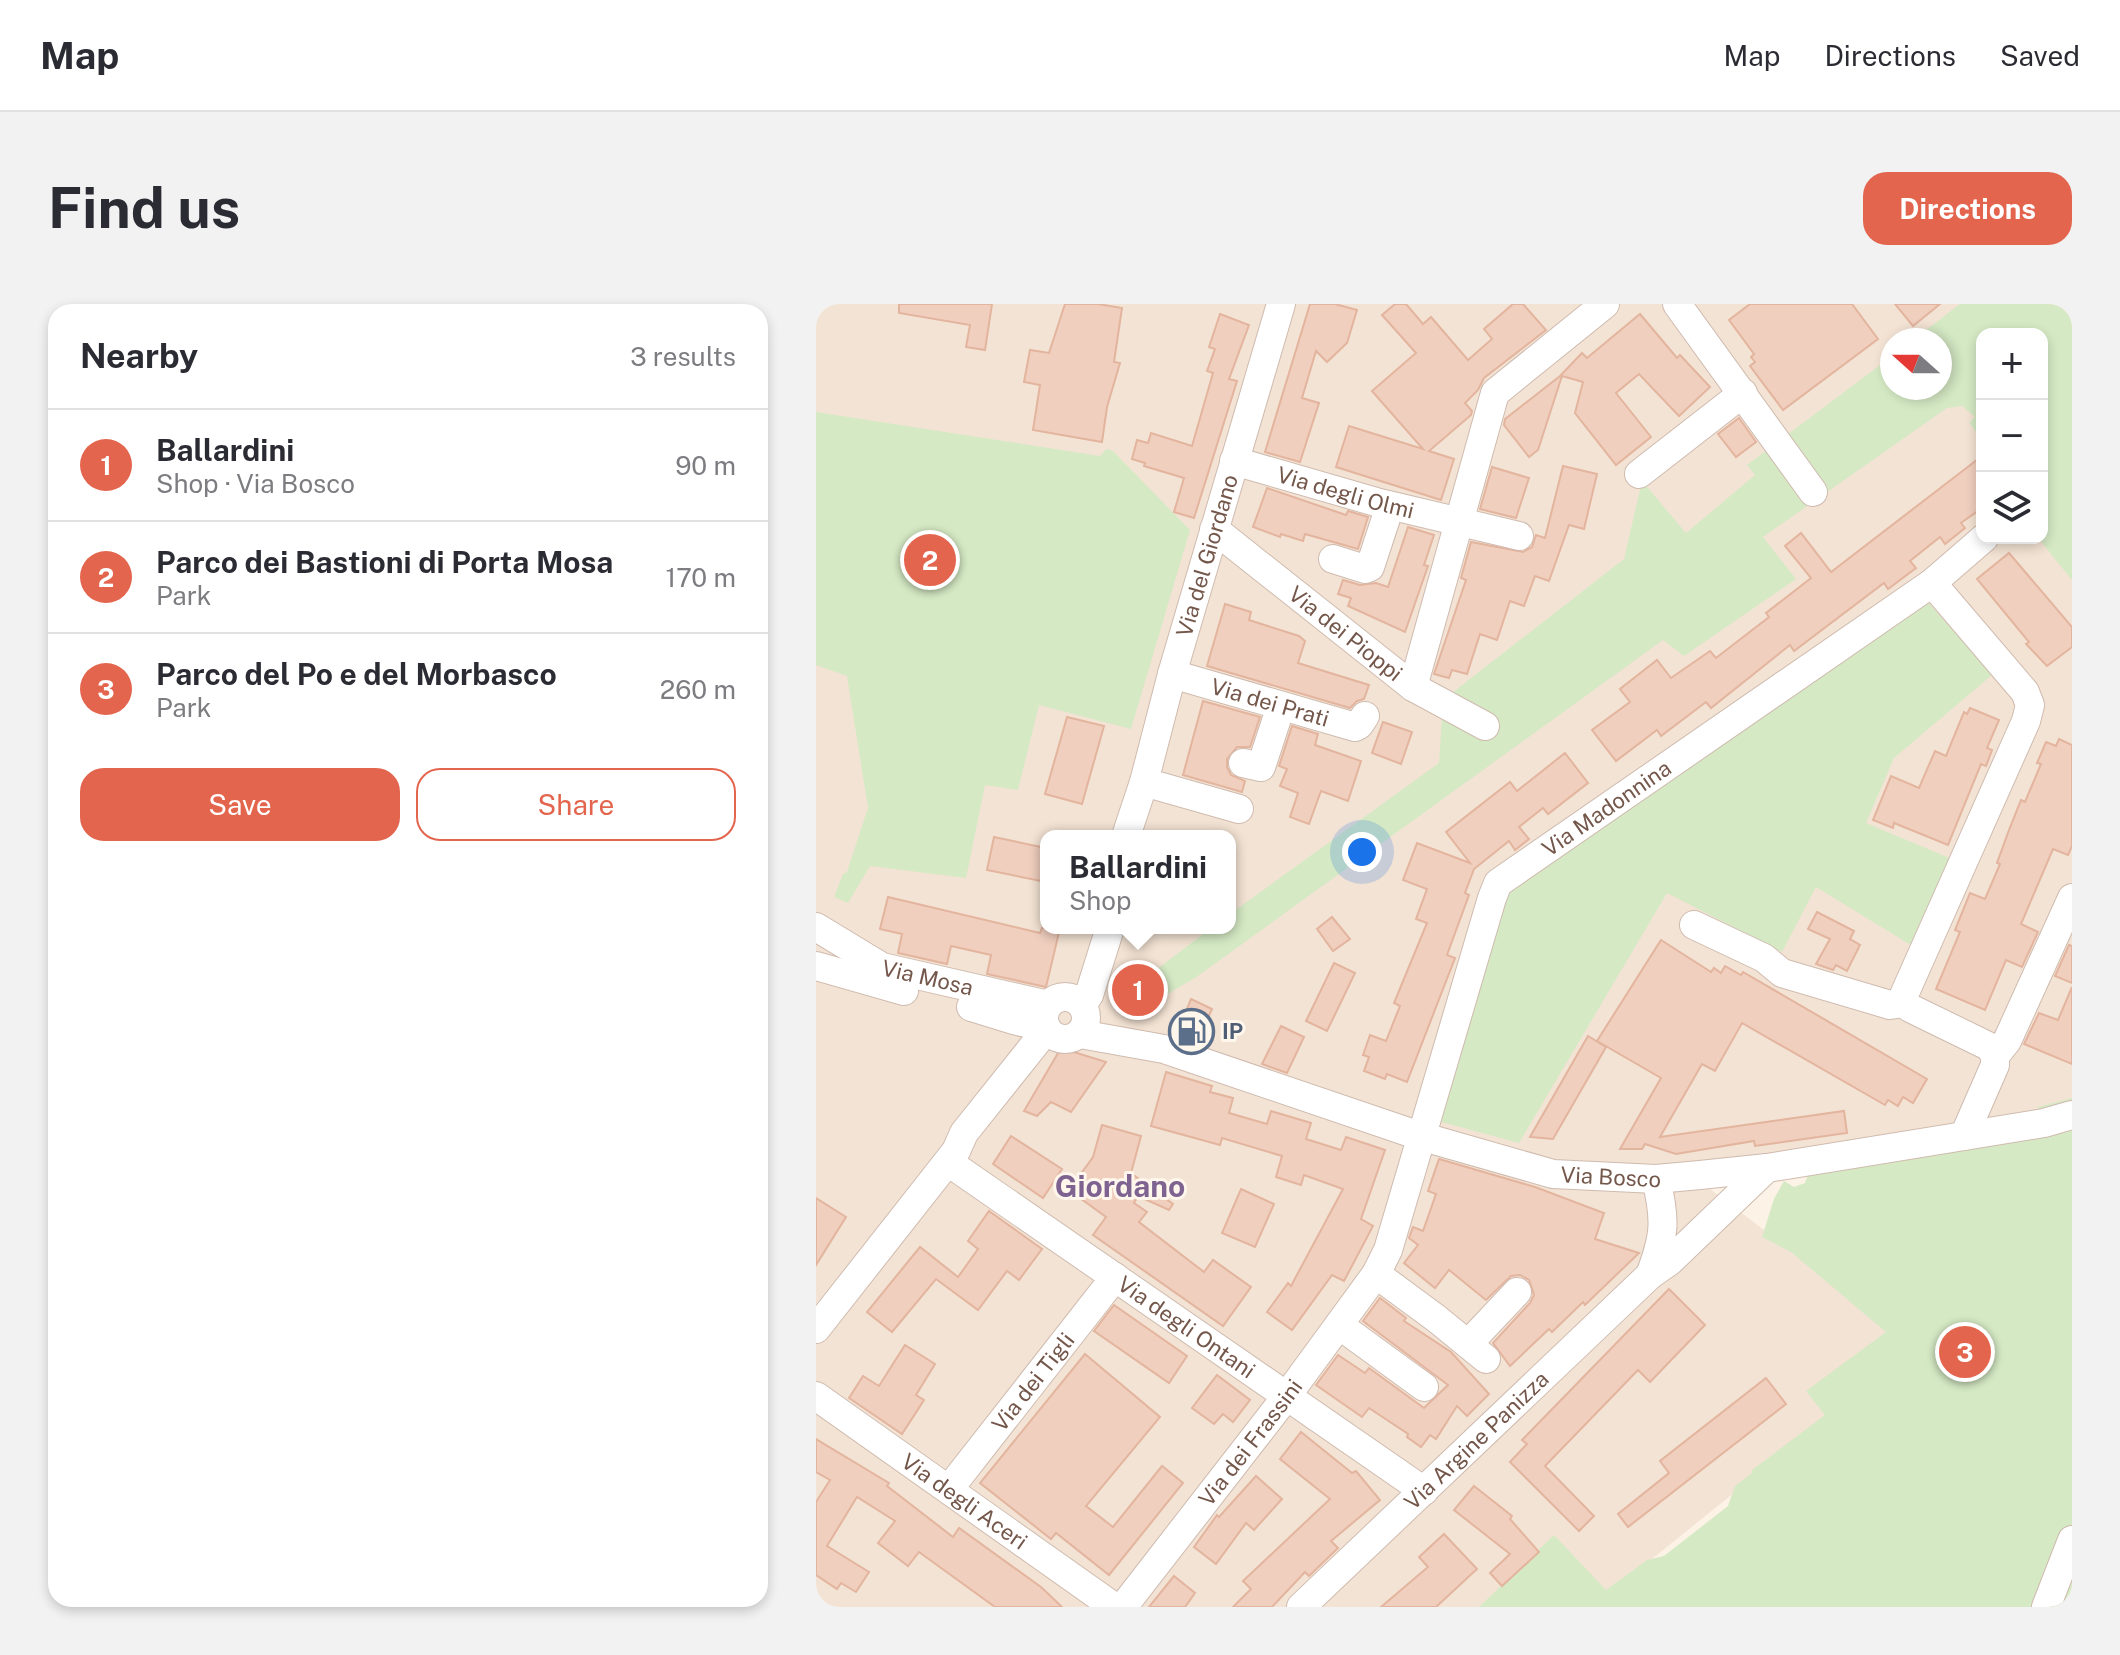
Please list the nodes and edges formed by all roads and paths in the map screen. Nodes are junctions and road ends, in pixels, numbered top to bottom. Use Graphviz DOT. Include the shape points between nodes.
graph roads {
  1 [pos="1281,304"];
  2 [pos="1605,304"];
  3 [pos="1677,304"];
  4 [pos="1743,393"];
  5 [pos="1234,461"];
  6 [pos="1639,474"];
  7 [pos="1813,492"];
  8 [pos="1390,506"];
  9 [pos="1459,521"];
  10 [pos="1214,529"];
  11 [pos="1519,536"];
  12 [pos="1977,544"];
  13 [pos="1333,559"];
  14 [pos="1932,583"];
  15 [pos="1172,674"];
  16 [pos="1413,687"];
  17 [pos="1281,706"];
  18 [pos="1365,716"];
  19 [pos="1485,726"];
  20 [pos="1243,763"];
  21 [pos="1144,782"];
  22 [pos="1239,809"];
  23 [pos="1131,827"];
  24 [pos="2072,898"];
  25 [pos="1694,925"];
  26 [pos="816,927"];
  27 [pos="1094,934"];
  28 [pos="1108,934"];
  29 [pos="816,949"];
  30 [pos="864,958"];
  31 [pos="816,966"];
  32 [pos="1904,1003"];
  33 [pos="1063,1018"];
  34 [pos="1995,1056"];
  35 [pos="2072,1115"];
  36 [pos="1420,1136"];
  37 [pos="1964,1136"];
  38 [pos="952,1157"];
  39 [pos="1767,1168"];
  40 [pos="1700,1175"];
  41 [pos="1656,1179"];
  42 [pos="1715,1218"];
  43 [pos="1376,1274"];
  44 [pos="1650,1275"];
  45 [pos="1115,1277"];
  46 [pos="1517,1292"];
  47 [pos="1339,1325"];
  48 [pos="816,1329"];
  49 [pos="1424,1387"];
  50 [pos="816,1396"];
  51 [pos="1286,1397"];
  52 [pos="949,1489"];
  53 [pos="1424,1491"];
  54 [pos="2071,1549"];
  55 [pos="1114,1607"];
  56 [pos="1123,1607"];
  57 [pos="1301,1607"];
  58 [pos="2046,1607"];
  1 -- 5 [label="street, Via del Giordano"];
  2 -- 9 [label="street" via="1495,393"];
  3 -- 4 [label="street"];
  4 -- 6 [label="street"];
  4 -- 7 [label="street"];
  5 -- 8 [label="street, Via degli Olmi"];
  5 -- 10 [label="street, Via del Giordano"];
  8 -- 9 [label="street, Via degli Olmi"];
  8 -- 13 [label="street" via="1370,567"];
  9 -- 11 [label="street, Via degli Olmi"];
  9 -- 16 [label="street"];
  10 -- 15 [label="street, Via del Giordano"];
  10 -- 16 [label="street, Via dei Pioppi"];
  12 -- 14 [label="street, Via Madonnina"];
  14 -- 32 [label="street" via="2025,692 2030,705"];
  14 -- 36 [label="street, Via Madonnina" via="1498,883"];
  15 -- 17 [label="street, Via dei Prati"];
  15 -- 21 [label="street, Via del Giordano"];
  16 -- 19 [label="street, Via dei Pioppi"];
  17 -- 18 [label="street, Via dei Prati" via="1355,727"];
  17 -- 20 [label="street" via="1261,767"];
  21 -- 22 [label="street"];
  21 -- 23 [label="street, Via del Giordano"];
  24 -- 34 [label="street" via="2007,1041"];
  25 -- 32 [label="street" via="1764,958 1782,973 1890,1005"];
  26 -- 30 [label="street, Via Mosa"];
  27 -- 33 [label="street" via="1068,992"];
  28 -- 33 [label="street" via="1089,995"];
  29 -- 30 [label="street" via="833,946"];
  30 -- 33 [label="street, Via Mosa"];
  31 -- 33 [label="street" via="1025,1024"];
  32 -- 34 [label="street" via="1990,1047"];
  33 -- 36 [label="street, Via Bosco" via="1097,1010 1164,1049"];
  33 -- 38 [label="street" via="964,1133"];
  34 -- 37 [label="street"];
  35 -- 37 [label="street, Via Bosco"];
  36 -- 41 [label="street, Via Bosco" via="1553,1174"];
  36 -- 43 [label="street, Via dei Frassini" via="1388,1250"];
  37 -- 39 [label="street, Via Bosco"];
  38 -- 45 [label="street, Via degli Ontani"];
  38 -- 48 [label="street"];
  39 -- 40 [label="street, Via Bosco"];
  39 -- 42 [label="street, Via Argine Panizza"];
  40 -- 41 [label="street, Via Bosco"];
  40 -- 42 [label="street" via="1714,1197"];
  41 -- 44 [label="street, Via Argine Panizza" via="1664,1229"];
  42 -- 44 [label="street, Via Argine Panizza"];
  43 -- 46 [label="street" via="1477,1352"];
  43 -- 47 [label="street, Via dei Frassini"];
  44 -- 53 [label="street, Via Argine Panizza"];
  45 -- 51 [label="street, Via degli Ontani"];
  45 -- 52 [label="street, Via dei Tigli"];
  47 -- 49 [label="street"];
  47 -- 51 [label="street, Via dei Frassini"];
  50 -- 52 [label="street, Via degli Aceri"];
  51 -- 53 [label="street, Via degli Ontani"];
  51 -- 56 [label="street, Via dei Frassini"];
  52 -- 55 [label="street, Via degli Aceri"];
  53 -- 57 [label="street, Via Argine Panizza"];
  54 -- 58 [label="street"];
}
